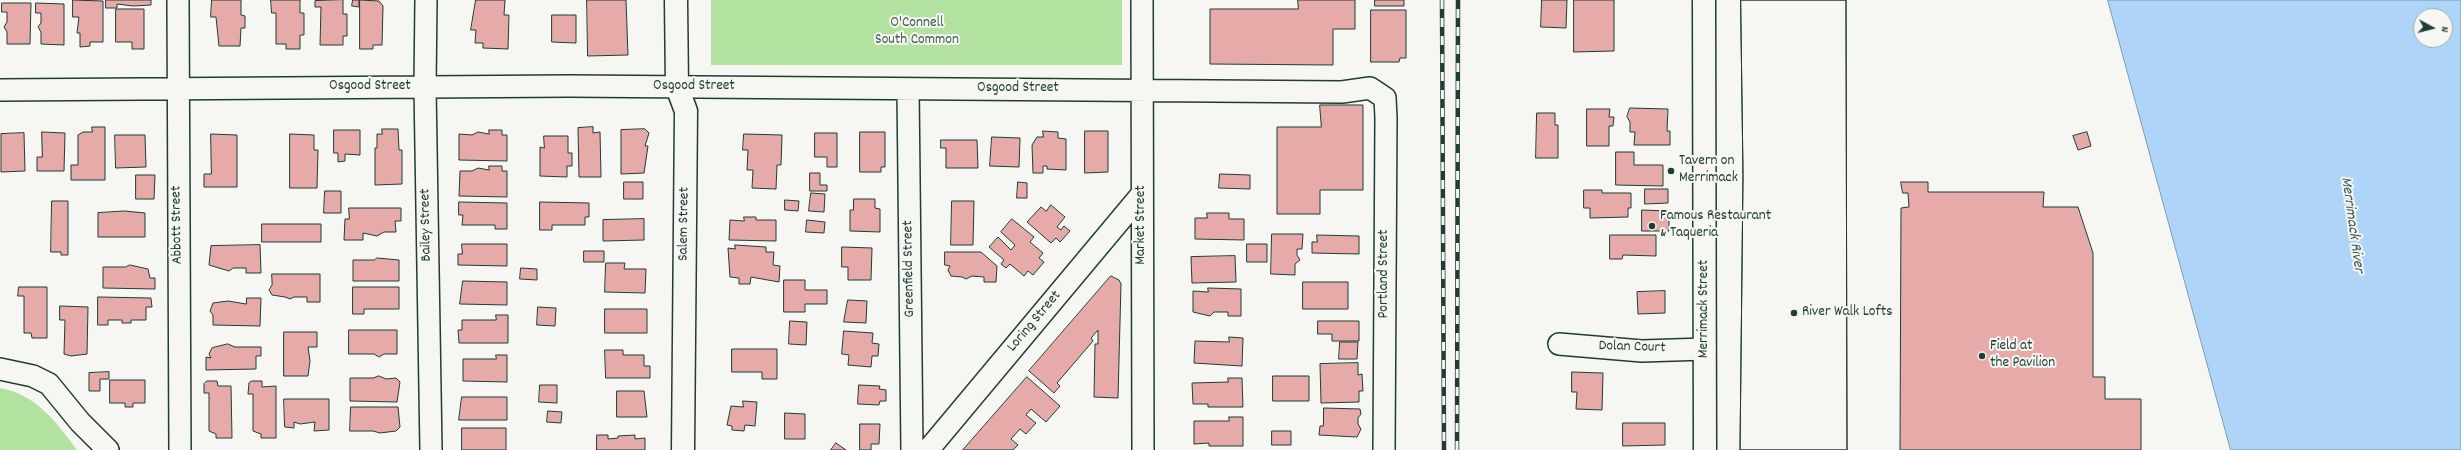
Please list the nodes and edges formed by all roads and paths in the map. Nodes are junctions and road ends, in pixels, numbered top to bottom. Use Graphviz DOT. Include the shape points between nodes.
graph roads {
  1 [pos="178,0"];
  2 [pos="426,0"];
  3 [pos="676,0"];
  4 [pos="1142,0"];
  5 [pos="1704,0"];
  6 [pos="425,87"];
  7 [pos="677,87"];
  8 [pos="178,88"];
  9 [pos="908,89"];
  10 [pos="0,90"];
  11 [pos="1142,90"];
  12 [pos="1385,98"];
  13 [pos="1142,194"];
  14 [pos="1559,344"];
  15 [pos="1705,349"];
  16 [pos="0,369"];
  17 [pos="108,450"];
  18 [pos="180,450"];
  19 [pos="431,450"];
  20 [pos="683,450"];
  21 [pos="912,450"];
  22 [pos="928,450"];
  23 [pos="1143,450"];
  24 [pos="1384,450"];
  25 [pos="1705,450"];
  1 -- 8 [label="street, Abbott Street"];
  2 -- 6 [label="street, Bailey Street"];
  3 -- 7 [label="main road, Salem Street"];
  4 -- 11 [label="street, Market Street"];
  5 -- 15 [label="main road, Merrimack Street"];
  6 -- 7 [label="street, Osgood Street"];
  6 -- 8 [label="street, Osgood Street"];
  6 -- 19 [label="street, Bailey Street"];
  7 -- 9 [label="street, Osgood Street"];
  7 -- 20 [label="main road, Salem Street" via="686,111"];
  8 -- 10 [label="street, Osgood Street"];
  8 -- 18 [label="street, Abbott Street"];
  9 -- 11 [label="street, Osgood Street"];
  9 -- 21 [label="street, Greenfield Street"];
  11 -- 12 [label="street, Osgood Street" via="1342,92 1370,88"];
  11 -- 13 [label="street, Market Street"];
  12 -- 24 [label="street, Portland Street"];
  13 -- 22 [label="street, Loring Street"];
  13 -- 23 [label="street, Market Street"];
  14 -- 15 [label="street, Dolan Court" via="1642,351"];
  15 -- 25 [label="main road, Merrimack Street"];
  16 -- 17 [label="street" via="32,376 49,384 80,422"];
}
